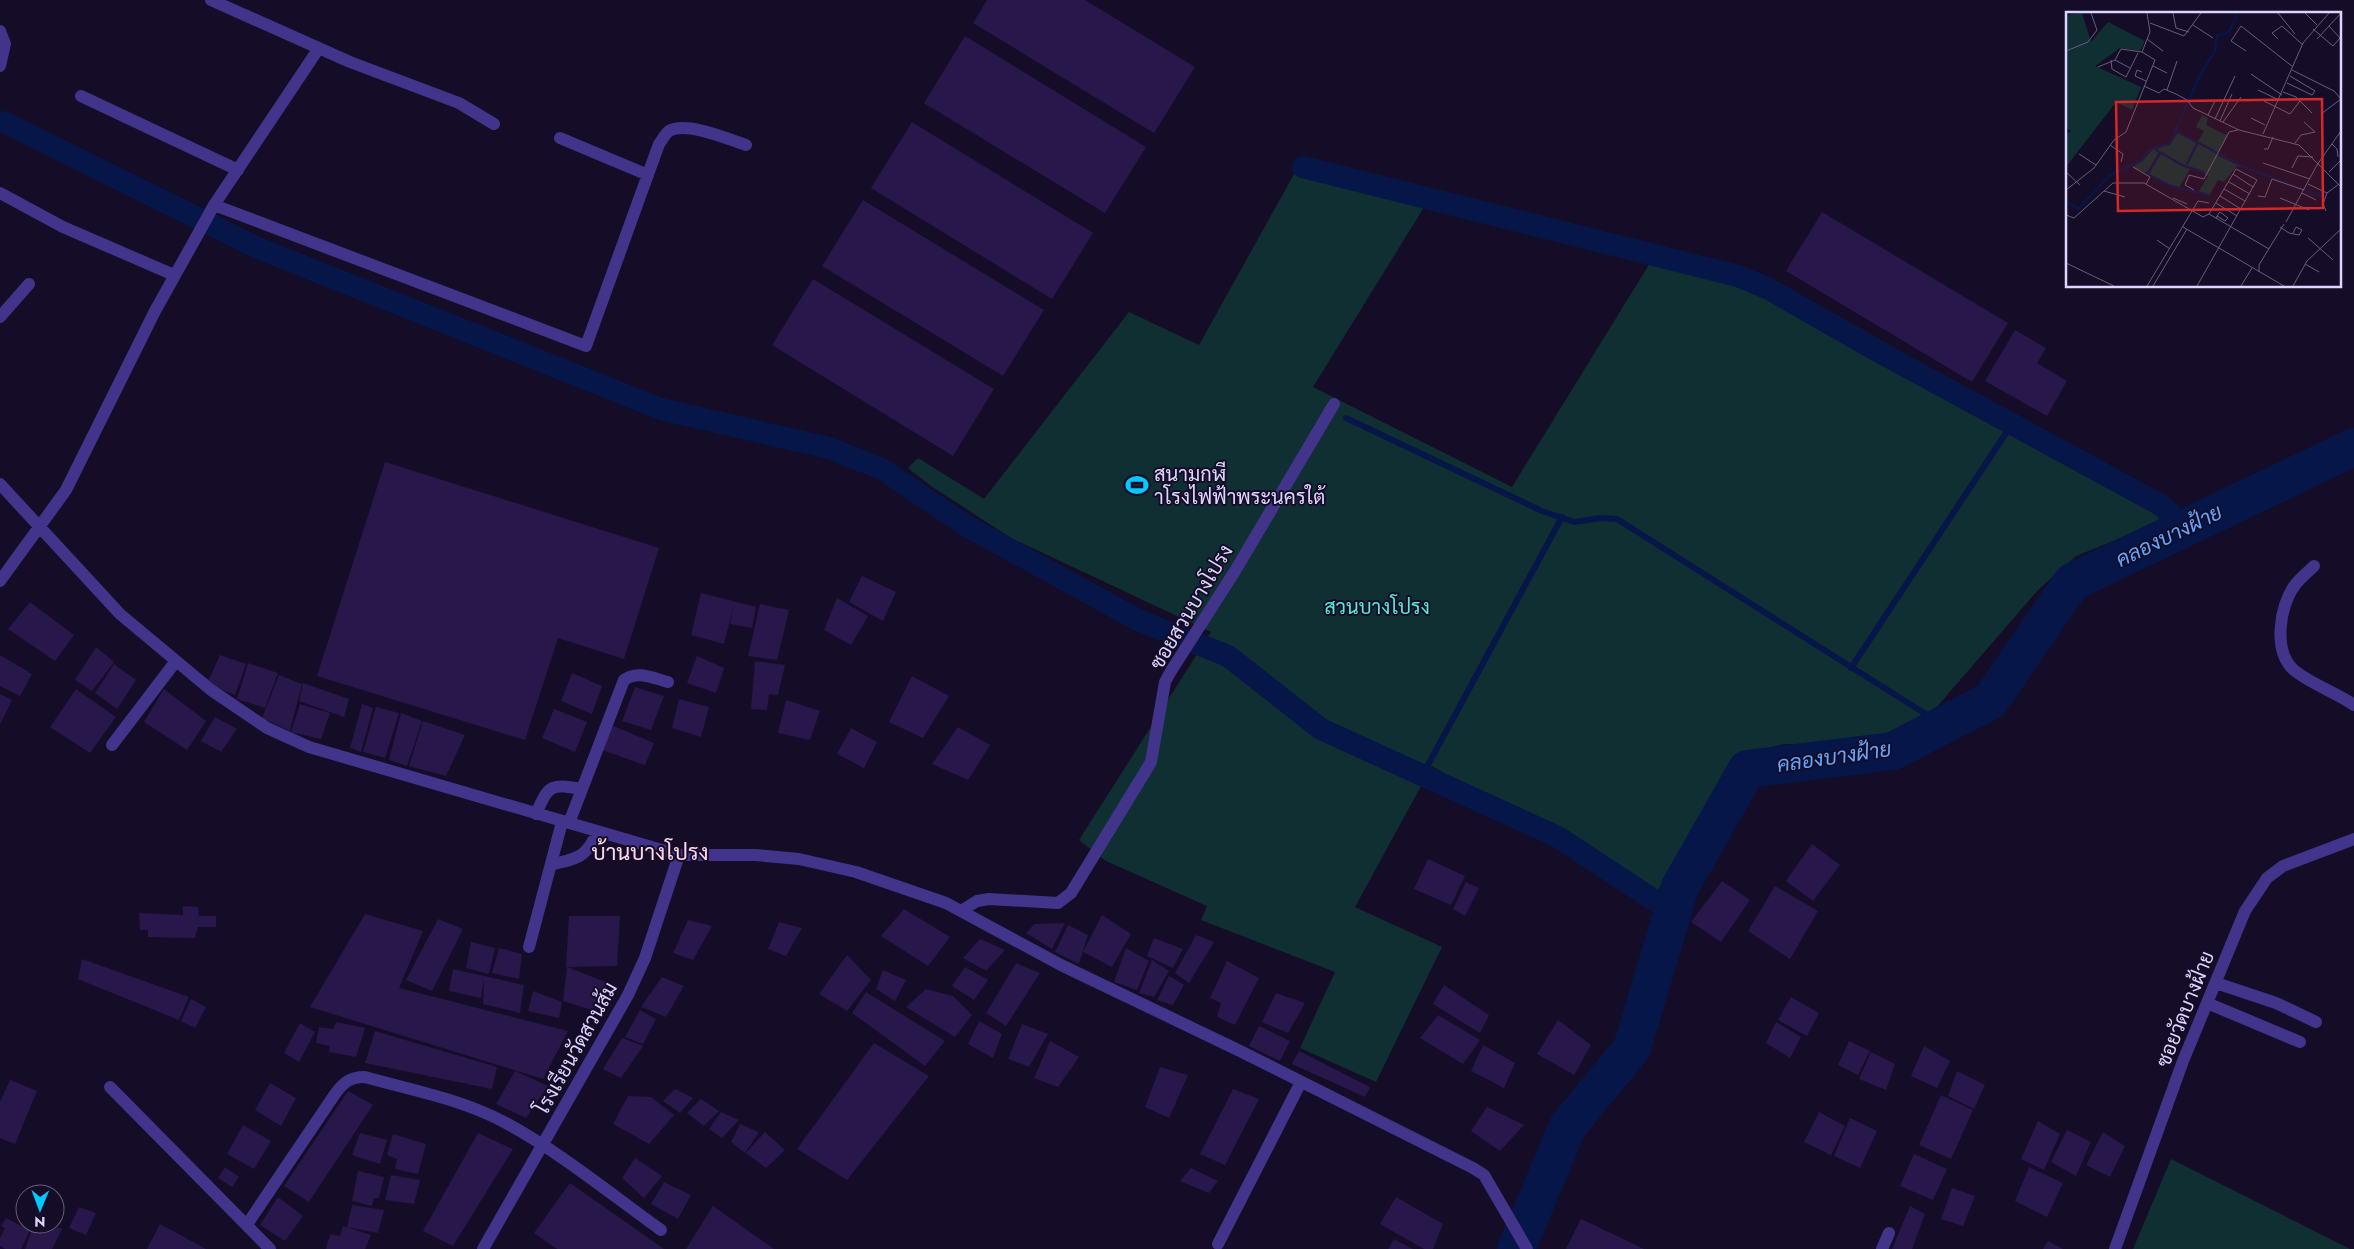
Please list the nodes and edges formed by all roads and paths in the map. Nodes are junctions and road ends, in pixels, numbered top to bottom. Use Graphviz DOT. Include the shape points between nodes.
graph roads {
  1 [pos="211,0"];
  2 [pos="0,31"];
  3 [pos="319,48"];
  4 [pos="0,66"];
  5 [pos="81,96"];
  6 [pos="494,124"];
  7 [pos="560,138"];
  8 [pos="746,145"];
  9 [pos="238,170"];
  10 [pos="648,175"];
  11 [pos="0,193"];
  12 [pos="214,205"];
  13 [pos="174,275"];
  14 [pos="29,284"];
  15 [pos="0,317"];
  16 [pos="1334,404"];
  17 [pos="0,484"];
  18 [pos="40,528"];
  19 [pos="2314,566"];
  20 [pos="0,581"];
  21 [pos="176,660"];
  22 [pos="668,682"];
  23 [pos="2354,705"];
  24 [pos="112,745"];
  25 [pos="582,788"];
  26 [pos="536,814"];
  27 [pos="566,823"];
  28 [pos="598,832"];
  29 [pos="2354,840"];
  30 [pos="679,855"];
  31 [pos="551,865"];
  32 [pos="961,911"];
  33 [pos="529,947"];
  34 [pos="2216,982"];
  35 [pos="2208,1003"];
  36 [pos="2316,1022"];
  37 [pos="2300,1042"];
  38 [pos="1301,1082"];
  39 [pos="110,1086"];
  40 [pos="542,1146"];
  41 [pos="248,1223"];
  42 [pos="661,1230"];
  43 [pos="1889,1232"];
  44 [pos="1218,1244"];
  45 [pos="270,1249"];
  46 [pos="483,1249"];
  47 [pos="1527,1249"];
  48 [pos="1882,1249"];
  49 [pos="2115,1249"];
  1 -- 3 [label="street"];
  2 -- 4 [label="street" via="5,44"];
  3 -- 6 [label="street" via="459,103"];
  3 -- 9 [label="street"];
  5 -- 9 [label="street"];
  7 -- 10 [label="street"];
  8 -- 10 [label="street" via="689,128 676,128 667,132 659,144"];
  9 -- 12 [label="street"];
  10 -- 12 [label="street" via="586,346"];
  11 -- 13 [label="street" via="64,226"];
  12 -- 13 [label="street"];
  13 -- 18 [label="street" via="70,482"];
  14 -- 15 [label="street"];
  16 -- 32 [label="street, ซอยสวนบางโปรง" via="1165,682 1151,762 1071,893 1058,903 984,900"];
  17 -- 18 [label="street"];
  18 -- 20 [label="street"];
  18 -- 21 [label="street" via="120,614"];
  19 -- 23 [label="street" via="2295,585 2281,621 2286,660 2295,671"];
  21 -- 24 [label="street"];
  21 -- 26 [label="street" via="211,690 267,728 309,747"];
  22 -- 25 [label="street" via="639,674 624,680"];
  25 -- 26 [label="street" via="564,786 546,791"];
  25 -- 27 [label="street"];
  26 -- 27 [label="street"];
  27 -- 28 [label="street"];
  27 -- 31 [label="street"];
  28 -- 30 [label="street"];
  28 -- 31 [label="street" via="588,852"];
  29 -- 34 [label="street, ซอยวัดบางฝ้าย" via="2289,863 2267,878 2245,911"];
  30 -- 32 [label="street" via="755,855 799,859 856,872"];
  30 -- 40 [label="street, โรงเรียนวัดสวนส้ม" via="645,958 628,995"];
  31 -- 33 [label="street"];
  32 -- 38 [label="street" via="1061,966"];
  34 -- 35 [label="street, ซอยวัดบางฝ้าย"];
  34 -- 36 [label="street" via="2276,1003"];
  35 -- 37 [label="street"];
  35 -- 49 [label="street, ซอยวัดบางฝ้าย" via="2183,1061"];
  38 -- 44 [label="street"];
  38 -- 47 [label="street" via="1484,1175"];
  39 -- 45 [label="street"];
  40 -- 41 [label="street" via="503,1122 468,1106 365,1077 354,1077 334,1094"];
  40 -- 42 [label="street"];
  40 -- 46 [label="street, โรงเรียนวัดสวนส้ม"];
  43 -- 48 [label="street"];
}
